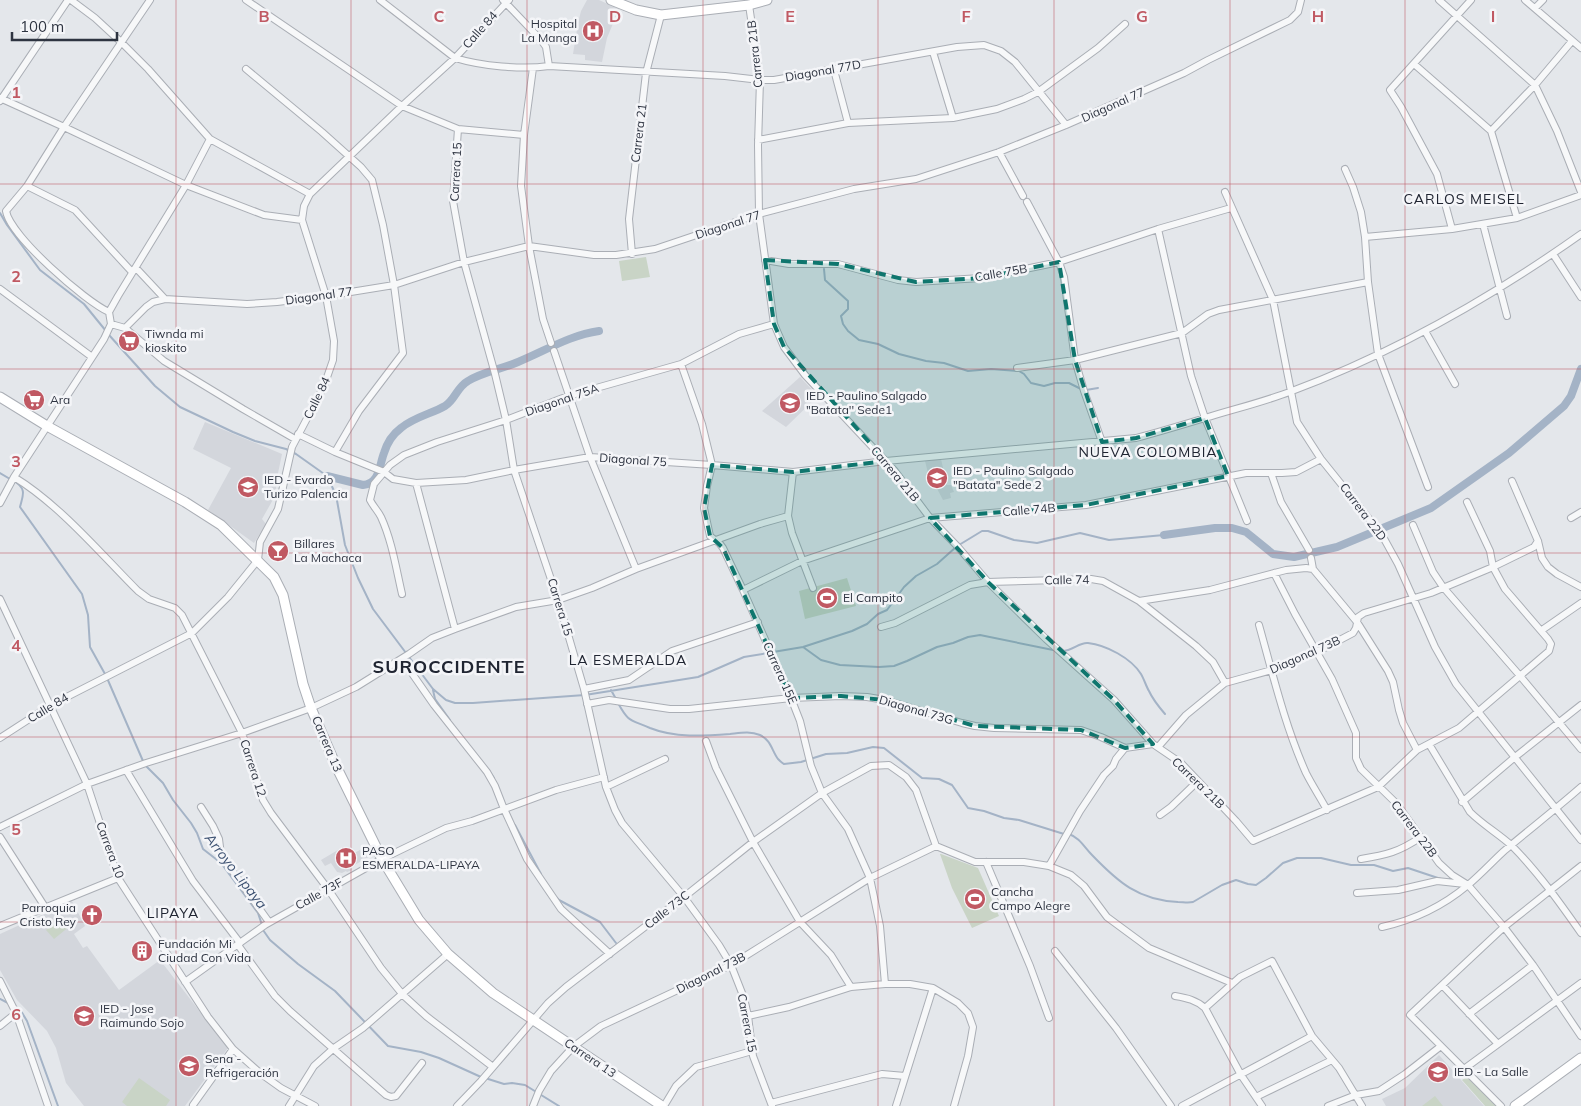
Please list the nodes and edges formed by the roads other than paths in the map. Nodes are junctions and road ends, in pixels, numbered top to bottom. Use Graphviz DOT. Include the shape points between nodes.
graph roads {
  1 [pos="69,0"];
  2 [pos="150,0"];
  3 [pos="246,0"];
  4 [pos="380,0"];
  5 [pos="611,0"];
  6 [pos="767,0"];
  7 [pos="1301,0"];
  8 [pos="1438,0"];
  9 [pos="1471,0"];
  10 [pos="1525,0"];
  11 [pos="1543,0"];
  12 [pos="506,1"];
  13 [pos="748,2"];
  14 [pos="1535,8"];
  15 [pos="661,14"];
  16 [pos="1456,16"];
  17 [pos="1125,24"];
  18 [pos="1572,41"];
  19 [pos="121,42"];
  20 [pos="1581,48"];
  21 [pos="933,52"];
  22 [pos="455,58"];
  23 [pos="1414,64"];
  24 [pos="549,66"];
  25 [pos="533,68"];
  26 [pos="246,69"];
  27 [pos="834,70"];
  28 [pos="646,73"];
  29 [pos="760,80"];
  30 [pos="1535,85"];
  31 [pos="1038,92"];
  32 [pos="1,99"];
  33 [pos="402,106"];
  34 [pos="953,118"];
  35 [pos="848,123"];
  36 [pos="64,126"];
  37 [pos="1066,126"];
  38 [pos="458,129"];
  39 [pos="1491,131"];
  40 [pos="524,135"];
  41 [pos="210,139"];
  42 [pos="758,140"];
  43 [pos="999,152"];
  44 [pos="349,156"];
  45 [pos="1345,169"];
  46 [pos="186,185"];
  47 [pos="28,186"];
  48 [pos="1225,192"];
  49 [pos="1581,193"];
  50 [pos="310,194"];
  51 [pos="1231,208"];
  52 [pos="759,214"];
  53 [pos="1517,218"];
  54 [pos="302,220"];
  55 [pos="1483,224"];
  56 [pos="1158,228"];
  57 [pos="1452,229"];
  58 [pos="1581,234"];
  59 [pos="1365,237"];
  60 [pos="529,246"];
  61 [pos="632,254"];
  62 [pos="1553,254"];
  63 [pos="765,260"];
  64 [pos="464,262"];
  65 [pos="1059,262"];
  66 [pos="134,270"];
  67 [pos="1368,282"];
  68 [pos="394,285"];
  69 [pos="1500,288"];
  70 [pos="0,289"];
  71 [pos="326,296"];
  72 [pos="1581,297"];
  73 [pos="165,299"];
  74 [pos="1273,300"];
  75 [pos="109,312"];
  76 [pos="1507,316"];
  77 [pos="774,324"];
  78 [pos="110,326"];
  79 [pos="125,328"];
  80 [pos="1425,331"];
  81 [pos="1182,333"];
  82 [pos="551,343"];
  83 [pos="554,351"];
  84 [pos="1378,354"];
  85 [pos="92,357"];
  86 [pos="1076,360"];
  87 [pos="682,364"];
  88 [pos="1017,368"];
  89 [pos="1455,384"];
  90 [pos="1291,392"];
  91 [pos="568,396"];
  92 [pos="0,397"];
  93 [pos="1205,418"];
  94 [pos="506,420"];
  95 [pos="47,426"];
  96 [pos="297,437"];
  97 [pos="1102,442"];
  98 [pos="335,452"];
  99 [pos="590,457"];
  100 [pos="1321,459"];
  101 [pos="886,461"];
  102 [pos="712,465"];
  103 [pos="514,470"];
  104 [pos="380,471"];
  105 [pos="793,472"];
  106 [pos="1271,473"];
  107 [pos="1228,476"];
  108 [pos="13,479"];
  109 [pos="1512,481"];
  110 [pos="416,483"];
  111 [pos="1428,487"];
  112 [pos="1468,502"];
  113 [pos="0,503"];
  114 [pos="1581,512"];
  115 [pos="788,516"];
  116 [pos="930,518"];
  117 [pos="1571,518"];
  118 [pos="1247,520"];
  119 [pos="1413,525"];
  120 [pos="715,541"];
  121 [pos="1538,541"];
  122 [pos="1309,550"];
  123 [pos="1311,558"];
  124 [pos="258,560"];
  125 [pos="802,561"];
  126 [pos="1493,567"];
  127 [pos="636,569"];
  128 [pos="1313,569"];
  129 [pos="1274,574"];
  130 [pos="988,582"];
  131 [pos="1443,587"];
  132 [pos="1581,587"];
  133 [pos="812,588"];
  134 [pos="743,590"];
  135 [pos="402,594"];
  136 [pos="1413,598"];
  137 [pos="0,599"];
  138 [pos="558,600"];
  139 [pos="1139,601"];
  140 [pos="1581,603"];
  141 [pos="758,622"];
  142 [pos="1357,622"];
  143 [pos="1259,626"];
  144 [pos="881,627"];
  145 [pos="455,629"];
  146 [pos="1542,630"];
  147 [pos="192,633"];
  148 [pos="1317,652"];
  149 [pos="405,657"];
  150 [pos="1272,670"];
  151 [pos="1521,677"];
  152 [pos="1226,683"];
  153 [pos="584,690"];
  154 [pos="791,698"];
  155 [pos="586,703"];
  156 [pos="51,705"];
  157 [pos="1581,705"];
  158 [pos="311,708"];
  159 [pos="1479,712"];
  160 [pos="1559,722"];
  161 [pos="242,733"];
  162 [pos="0,738"];
  163 [pos="706,741"];
  164 [pos="1429,744"];
  165 [pos="1156,746"];
  166 [pos="1125,748"];
  167 [pos="1581,749"];
  168 [pos="1416,750"];
  169 [pos="1515,757"];
  170 [pos="665,759"];
  171 [pos="126,770"];
  172 [pos="604,777"];
  173 [pos="1198,781"];
  174 [pos="87,784"];
  175 [pos="1378,786"];
  176 [pos="606,787"];
  177 [pos="1581,787"];
  178 [pos="822,793"];
  179 [pos="1462,802"];
  180 [pos="201,807"];
  181 [pos="504,809"];
  182 [pos="1556,809"];
  183 [pos="1327,810"];
  184 [pos="1160,815"];
  185 [pos="0,827"];
  186 [pos="0,836"];
  187 [pos="1421,837"];
  188 [pos="1581,840"];
  189 [pos="753,842"];
  190 [pos="1511,845"];
  191 [pos="936,846"];
  192 [pos="382,859"];
  193 [pos="1360,859"];
  194 [pos="986,862"];
  195 [pos="1049,866"];
  196 [pos="1581,866"];
  197 [pos="118,878"];
  198 [pos="870,878"];
  199 [pos="1467,885"];
  200 [pos="328,889"];
  201 [pos="1550,890"];
  202 [pos="1357,893"];
  203 [pos="684,897"];
  204 [pos="45,907"];
  205 [pos="800,922"];
  206 [pos="265,925"];
  207 [pos="0,926"];
  208 [pos="1382,927"];
  209 [pos="1504,928"];
  210 [pos="1581,933"];
  211 [pos="239,944"];
  212 [pos="1055,951"];
  213 [pos="448,954"];
  214 [pos="610,954"];
  215 [pos="731,965"];
  216 [pos="1533,965"];
  217 [pos="0,981"];
  218 [pos="185,982"];
  219 [pos="1581,983"];
  220 [pos="885,984"];
  221 [pos="1232,984"];
  222 [pos="1442,985"];
  223 [pos="851,987"];
  224 [pos="933,988"];
  225 [pos="402,995"];
  226 [pos="1174,996"];
  227 [pos="1557,1001"];
  228 [pos="14,1008"];
  229 [pos="1205,1008"];
  230 [pos="1469,1014"];
  231 [pos="748,1016"];
  232 [pos="1048,1018"];
  233 [pos="533,1020"];
  234 [pos="0,1026"];
  235 [pos="1312,1036"];
  236 [pos="1581,1036"];
  237 [pos="1498,1044"];
  238 [pos="1441,1046"];
  239 [pos="573,1047"];
  240 [pos="334,1048"];
  241 [pos="232,1049"];
  242 [pos="752,1051"];
  243 [pos="1581,1058"];
  244 [pos="1332,1060"];
  245 [pos="422,1063"];
  246 [pos="493,1067"];
  247 [pos="1464,1069"];
  248 [pos="1241,1075"];
  249 [pos="905,1076"];
  250 [pos="1356,1095"];
  251 [pos="296,1096"];
  252 [pos="1256,1097"];
  253 [pos="772,1104"];
  254 [pos="193,1105"];
  255 [pos="48,1106"];
  256 [pos="289,1106"];
  257 [pos="315,1106"];
  258 [pos="457,1106"];
  259 [pos="533,1106"];
  260 [pos="663,1106"];
  261 [pos="896,1106"];
  262 [pos="954,1106"];
  263 [pos="1171,1106"];
  264 [pos="1182,1106"];
  265 [pos="1262,1106"];
  266 [pos="1328,1106"];
  267 [pos="1362,1106"];
  268 [pos="1501,1106"];
  269 [pos="1515,1106"];
  1 -- 19 [label="street"];
  1 -- 32 [label="street"];
  2 -- 19 [label="street"];
  3 -- 33 [label="street, Carrera 15"];
  4 -- 22 [label="street"];
  5 -- 15 [label="street" via="636,10"];
  6 -- 13 [label="street"];
  7 -- 37 [label="street, Diagonal 77" via="1298,12 1290,20 1184,73"];
  8 -- 16 [label="street"];
  9 -- 16 [label="street"];
  10 -- 14 [label="street"];
  11 -- 14 [label="street"];
  12 -- 22 [label="street, Calle 84"];
  12 -- 24 [label="street" via="542,40"];
  13 -- 15 [label="street"];
  13 -- 29 [label="street, Carrera 21B"];
  14 -- 18 [label="street"];
  15 -- 28 [label="street, Carrera 21"];
  16 -- 23 [label="street"];
  16 -- 30 [label="street"];
  17 -- 31 [label="street"];
  18 -- 20 [label="street"];
  18 -- 30 [label="street"];
  19 -- 36 [label="street"];
  19 -- 41 [label="street"];
  21 -- 27 [label="street, Diagonal 77D"];
  21 -- 31 [label="street, Diagonal 77D" via="984,45 1001,51 1015,62"];
  21 -- 34 [label="street"];
  22 -- 25 [label="street, Diagonal 77D"];
  22 -- 33 [label="street, Calle 84"];
  23 -- 39 [label="street"];
  23 -- 57 [label="street" via="1390,90 1438,174"];
  24 -- 25 [label="street, Diagonal 77D"];
  24 -- 28 [label="street, Diagonal 77D"];
  25 -- 40 [label="street"];
  26 -- 44 [label="street"];
  27 -- 29 [label="street, Diagonal 77D"];
  27 -- 35 [label="street"];
  28 -- 29 [label="street, Diagonal 77D"];
  28 -- 61 [label="street, Carrera 21" via="629,219"];
  29 -- 42 [label="street, Carrera 21B"];
  30 -- 39 [label="street"];
  30 -- 49 [label="street"];
  31 -- 34 [label="street" via="997,109"];
  31 -- 37 [label="street, Diagonal 77D"];
  32 -- 36 [label="street"];
  33 -- 38 [label="street, Carrera 15"];
  33 -- 44 [label="street, Calle 84"];
  34 -- 35 [label="street"];
  35 -- 42 [label="street"];
  36 -- 46 [label="street"];
  36 -- 47 [label="street"];
  37 -- 43 [label="street, Diagonal 77"];
  38 -- 40 [label="street, Carrera 15"];
  38 -- 64 [label="street, Carrera 15" via="453,201"];
  39 -- 53 [label="street"];
  40 -- 60 [label="street" via="521,186"];
  41 -- 46 [label="street"];
  41 -- 50 [label="street"];
  42 -- 52 [label="street, Carrera 21B"];
  43 -- 52 [label="street, Diagonal 77" via="916,179 854,189"];
  43 -- 65 [label="street"];
  44 -- 50 [label="street, Calle 84"];
  44 -- 68 [label="street" via="372,180"];
  45 -- 59 [label="street" via="1357,198"];
  46 -- 54 [label="street" via="264,215"];
  46 -- 66 [label="street"];
  47 -- 66 [label="street" via="74,210"];
  47 -- 75 [label="street" via="6,212 12,225 40,258 88,300"];
  48 -- 51 [label="street, Carrera 22D"];
  49 -- 53 [label="street"];
  50 -- 54 [label="street, Calle 84"];
  51 -- 56 [label="street, Calle 75B"];
  51 -- 74 [label="street, Carrera 22D"];
  52 -- 61 [label="street, Diagonal 77"];
  52 -- 63 [label="street, Carrera 21B"];
  53 -- 55 [label="street"];
  54 -- 71 [label="street, Calle 84"];
  55 -- 57 [label="street"];
  55 -- 69 [label="street"];
  56 -- 65 [label="street, Calle 75B"];
  56 -- 81 [label="street"];
  57 -- 59 [label="street"];
  58 -- 62 [label="street, Diagonal 75"];
  59 -- 67 [label="street"];
  60 -- 61 [label="street, Diagonal 77" via="594,255"];
  60 -- 64 [label="street, Diagonal 77"];
  60 -- 82 [label="street"];
  62 -- 69 [label="street, Diagonal 75"];
  62 -- 72 [label="street"];
  63 -- 65 [label="street, Calle 75B" via="790,264 838,264 916,282 982,278"];
  63 -- 77 [label="street, Carrera 21B"];
  64 -- 68 [label="street, Diagonal 77"];
  64 -- 94 [label="street, Carrera 15"];
  65 -- 86 [label="street"];
  66 -- 73 [label="street"];
  66 -- 75 [label="street"];
  67 -- 74 [label="street"];
  67 -- 84 [label="street"];
  68 -- 71 [label="street, Diagonal 77"];
  68 -- 98 [label="street" via="402,353 359,411"];
  69 -- 76 [label="street"];
  69 -- 80 [label="street, Diagonal 75"];
  70 -- 85 [label="street"];
  71 -- 73 [label="street, Diagonal 77" via="247,304"];
  71 -- 96 [label="street, Calle 84" via="334,341 333,360 324,386"];
  73 -- 79 [label="street, Diagonal 77" via="146,307"];
  74 -- 81 [label="street" via="1219,310"];
  74 -- 90 [label="street, Carrera 22D"];
  75 -- 78 [label="street"];
  77 -- 87 [label="street, Diagonal 75A" via="739,334"];
  77 -- 101 [label="street, Carrera 21B" via="784,347 805,375"];
  78 -- 79 [label="street"];
  78 -- 85 [label="street"];
  79 -- 96 [label="street, Diagonal 75" via="164,361"];
  80 -- 84 [label="street, Diagonal 75"];
  80 -- 89 [label="street"];
  81 -- 86 [label="street"];
  81 -- 93 [label="street" via="1191,376"];
  83 -- 91 [label="street"];
  84 -- 90 [label="street, Diagonal 75"];
  84 -- 111 [label="street"];
  85 -- 95 [label="street"];
  86 -- 88 [label="street"];
  86 -- 97 [label="street"];
  87 -- 91 [label="street, Diagonal 75A"];
  87 -- 102 [label="street, Carrera 15E"];
  90 -- 93 [label="street, Diagonal 75"];
  90 -- 100 [label="street, Carrera 22D" via="1297,422"];
  91 -- 94 [label="street, Diagonal 75A"];
  91 -- 99 [label="street"];
  92 -- 95 [label="street, Carrera 13"];
  93 -- 97 [label="street, Diagonal 75" via="1163,432"];
  93 -- 107 [label="street"];
  94 -- 103 [label="street, Carrera 15"];
  94 -- 104 [label="street, Diagonal 75A" via="404,455"];
  95 -- 108 [label="street"];
  95 -- 124 [label="street, Carrera 13" via="214,520"];
  96 -- 98 [label="street, Diagonal 75"];
  96 -- 124 [label="street, Calle 84" via="289,456 278,509 260,542"];
  97 -- 101 [label="street, Diagonal 75"];
  98 -- 104 [label="street, Diagonal 75"];
  99 -- 102 [label="street, Diagonal 75"];
  99 -- 103 [label="street, Diagonal 75"];
  99 -- 127 [label="street"];
  100 -- 106 [label="street, Calle 74B" via="1296,472"];
  100 -- 136 [label="street, Carrera 22D" via="1382,535"];
  101 -- 105 [label="street, Diagonal 75"];
  101 -- 116 [label="street, Carrera 21B"];
  102 -- 105 [label="street, Diagonal 75"];
  102 -- 120 [label="street, Carrera 15E" via="704,508 710,536"];
  103 -- 110 [label="street, Diagonal 75" via="466,480"];
  103 -- 138 [label="street, Carrera 15"];
  104 -- 110 [label="street, Diagonal 75" via="393,479"];
  104 -- 135 [label="street, Diagonal 75A" via="370,500 380,514"];
  105 -- 115 [label="street"];
  106 -- 107 [label="street, Calle 74B"];
  106 -- 122 [label="street" via="1282,502"];
  107 -- 116 [label="street, Calle 74B" via="1086,505"];
  107 -- 118 [label="street"];
  108 -- 113 [label="street"];
  108 -- 147 [label="street, Carrera 12" via="34,489 138,591 149,599 175,608"];
  109 -- 121 [label="street"];
  110 -- 145 [label="street"];
  112 -- 126 [label="street" via="1490,551"];
  114 -- 117 [label="street"];
  115 -- 120 [label="street"];
  115 -- 125 [label="street"];
  116 -- 125 [label="street, Calle 74B"];
  116 -- 130 [label="street, Carrera 21B"];
  119 -- 131 [label="street"];
  120 -- 127 [label="street"];
  120 -- 134 [label="street, Carrera 15E" via="720,544"];
  121 -- 126 [label="street, Diagonal 73B" via="1534,547"];
  121 -- 132 [label="street" via="1548,567"];
  123 -- 128 [label="street"];
  124 -- 147 [label="street, Calle 84" via="228,597"];
  124 -- 158 [label="street, Carrera 13" via="274,577 283,595"];
  125 -- 133 [label="street"];
  125 -- 134 [label="street, Calle 74B"];
  126 -- 131 [label="street, Diagonal 73B"];
  126 -- 146 [label="street" via="1505,590"];
  127 -- 138 [label="street"];
  128 -- 129 [label="street"];
  128 -- 142 [label="street"];
  129 -- 139 [label="street" via="1210,590"];
  129 -- 148 [label="street, Carrera 22B"];
  130 -- 139 [label="street, Calle 74" via="1091,579 1102,581"];
  130 -- 144 [label="street, Calle 74" via="970,585"];
  130 -- 165 [label="street, Carrera 21B" via="1114,700"];
  131 -- 136 [label="street, Diagonal 73B"];
  131 -- 151 [label="street"];
  134 -- 141 [label="street, Carrera 15E"];
  136 -- 142 [label="street, Diagonal 73B" via="1364,613"];
  136 -- 159 [label="street, Carrera 22D" via="1442,662"];
  137 -- 156 [label="street, Carrera 10"];
  138 -- 145 [label="street" via="516,607"];
  138 -- 153 [label="street, Carrera 15"];
  139 -- 152 [label="street, Calle 74" via="1213,662"];
  140 -- 146 [label="street"];
  141 -- 153 [label="street" via="672,652 630,680"];
  141 -- 154 [label="street, Carrera 15E"];
  142 -- 148 [label="street, Diagonal 73B" via="1353,633"];
  142 -- 168 [label="street" via="1393,682 1399,710"];
  143 -- 150 [label="street"];
  145 -- 149 [label="street" via="432,638"];
  146 -- 151 [label="street" via="1551,644 1549,652"];
  147 -- 156 [label="street, Calle 84"];
  147 -- 161 [label="street, Carrera 12"];
  148 -- 150 [label="street, Diagonal 73B"];
  148 -- 175 [label="street, Carrera 22B" via="1353,726 1358,764"];
  149 -- 158 [label="street" via="356,687"];
  149 -- 181 [label="street" via="487,772"];
  150 -- 152 [label="street, Diagonal 73B"];
  150 -- 183 [label="street" via="1299,757"];
  151 -- 159 [label="street"];
  151 -- 160 [label="street"];
  152 -- 165 [label="street, Diagonal 73B" via="1186,715"];
  153 -- 155 [label="street, Carrera 15"];
  154 -- 155 [label="street, Diagonal 73G" via="670,709 617,701"];
  154 -- 166 [label="street, Diagonal 73G" via="867,697 975,726 1081,730"];
  154 -- 178 [label="street, Carrera 15E"];
  155 -- 172 [label="street, Carrera 15"];
  156 -- 162 [label="street, Calle 84"];
  156 -- 174 [label="street, Carrera 10"];
  157 -- 160 [label="street"];
  158 -- 161 [label="street"];
  158 -- 192 [label="street, Carrera 13"];
  159 -- 164 [label="street" via="1459,728"];
  159 -- 169 [label="street, Carrera 22D"];
  160 -- 167 [label="street"];
  160 -- 169 [label="street"];
  161 -- 171 [label="street"];
  161 -- 200 [label="street, Carrera 12" via="263,800"];
  163 -- 189 [label="street"];
  164 -- 168 [label="street"];
  164 -- 179 [label="street"];
  165 -- 166 [label="street"];
  165 -- 173 [label="street, Carrera 21B"];
  166 -- 195 [label="street" via="1080,811"];
  168 -- 175 [label="street"];
  169 -- 179 [label="street"];
  169 -- 182 [label="street, Carrera 22D"];
  170 -- 176 [label="street"];
  171 -- 174 [label="street"];
  171 -- 211 [label="street" via="193,882"];
  172 -- 176 [label="street, Carrera 15"];
  172 -- 181 [label="street, Calle 73F"];
  173 -- 183 [label="street, Carrera 21B" via="1253,841"];
  173 -- 184 [label="street"];
  174 -- 185 [label="street"];
  174 -- 197 [label="street, Carrera 10"];
  175 -- 183 [label="street"];
  175 -- 187 [label="street, Carrera 22B" via="1397,804"];
  176 -- 203 [label="street, Carrera 15" via="622,823"];
  177 -- 182 [label="street"];
  178 -- 189 [label="street, Calle 73C"];
  178 -- 191 [label="street, Calle 73C" via="871,766 889,765 906,777 916,790"];
  178 -- 198 [label="street, Carrera 15E" via="848,829"];
  179 -- 190 [label="street" via="1478,821"];
  180 -- 206 [label="street" via="219,839 221,855"];
  181 -- 192 [label="street, Calle 73F" via="446,828"];
  181 -- 214 [label="street" via="527,859 561,910"];
  182 -- 188 [label="street, Carrera 22D"];
  182 -- 190 [label="street"];
  186 -- 204 [label="street"];
  187 -- 193 [label="street" via="1402,850"];
  187 -- 199 [label="street, Carrera 22B" via="1443,866"];
  189 -- 203 [label="street, Calle 73C"];
  189 -- 205 [label="street"];
  190 -- 199 [label="street"];
  190 -- 201 [label="street"];
  191 -- 194 [label="street" via="975,862"];
  191 -- 198 [label="street, Diagonal 73B"];
  192 -- 200 [label="street, Calle 73F"];
  192 -- 213 [label="street, Carrera 13" via="419,920"];
  194 -- 195 [label="street"];
  194 -- 232 [label="street"];
  195 -- 221 [label="street" via="1071,875 1084,886 1107,917 1149,948"];
  196 -- 201 [label="street"];
  197 -- 204 [label="street"];
  197 -- 218 [label="street, Carrera 10"];
  198 -- 205 [label="street, Diagonal 73B"];
  198 -- 220 [label="street, Carrera 15E" via="880,926"];
  199 -- 202 [label="street" via="1436,882 1398,890"];
  199 -- 208 [label="street" via="1429,911"];
  199 -- 209 [label="street, Carrera 22B"];
  200 -- 206 [label="street, Calle 73F"];
  200 -- 225 [label="street, Carrera 12"];
  201 -- 209 [label="street"];
  201 -- 210 [label="street"];
  203 -- 214 [label="street, Calle 73C"];
  203 -- 215 [label="street, Carrera 15"];
  204 -- 207 [label="street"];
  205 -- 215 [label="street, Diagonal 73B"];
  205 -- 223 [label="street" via="831,955"];
  206 -- 211 [label="street, Calle 73F"];
  209 -- 216 [label="street, Carrera 22B"];
  209 -- 222 [label="street"];
  211 -- 218 [label="street, Calle 73F"];
  211 -- 240 [label="street" via="275,996"];
  212 -- 263 [label="street" via="1116,1028"];
  213 -- 225 [label="street"];
  213 -- 233 [label="street, Carrera 13" via="493,993"];
  214 -- 233 [label="street, Calle 73C" via="566,987"];
  215 -- 231 [label="street, Carrera 15"];
  215 -- 239 [label="street, Diagonal 73B" via="601,1026"];
  216 -- 227 [label="street, Carrera 22B"];
  216 -- 230 [label="street"];
  217 -- 228 [label="street"];
  218 -- 241 [label="street, Carrera 10"];
  219 -- 227 [label="street"];
  220 -- 223 [label="street"];
  220 -- 224 [label="street"];
  221 -- 229 [label="street"];
  221 -- 235 [label="street" via="1272,961"];
  222 -- 230 [label="street"];
  222 -- 238 [label="street" via="1410,1015"];
  223 -- 231 [label="street"];
  224 -- 249 [label="street"];
  224 -- 262 [label="street" via="958,1003 968,1013 973,1026"];
  225 -- 240 [label="street"];
  225 -- 246 [label="street, Carrera 12"];
  226 -- 229 [label="street" via="1198,1002"];
  227 -- 236 [label="street, Carrera 22B"];
  227 -- 237 [label="street"];
  228 -- 234 [label="street"];
  228 -- 255 [label="street"];
  229 -- 248 [label="street"];
  230 -- 237 [label="street"];
  231 -- 242 [label="street, Carrera 15"];
  233 -- 239 [label="street, Carrera 13"];
  233 -- 246 [label="street, Calle 73C"];
  235 -- 244 [label="street"];
  235 -- 248 [label="street"];
  237 -- 247 [label="street"];
  238 -- 247 [label="street"];
  238 -- 250 [label="street" via="1384,1089"];
  239 -- 259 [label="street, Diagonal 73B" via="551,1071"];
  239 -- 260 [label="street, Carrera 13"];
  240 -- 245 [label="street" via="391,1098"];
  240 -- 251 [label="street" via="314,1066"];
  241 -- 251 [label="street, Carrera 10" via="260,1073"];
  241 -- 254 [label="street"];
  242 -- 253 [label="street, Carrera 15"];
  242 -- 260 [label="street" via="700,1064 676,1086"];
  243 -- 269 [label="street"];
  244 -- 250 [label="street"];
  244 -- 252 [label="street"];
  246 -- 258 [label="street, Calle 73C"];
  247 -- 268 [label="street"];
  248 -- 252 [label="street"];
  248 -- 264 [label="street"];
  249 -- 253 [label="street" via="882,1074"];
  249 -- 261 [label="street"];
  250 -- 266 [label="street"];
  250 -- 267 [label="street"];
  251 -- 256 [label="street"];
  251 -- 257 [label="street, Carrera 10"];
  252 -- 265 [label="street"];
}
